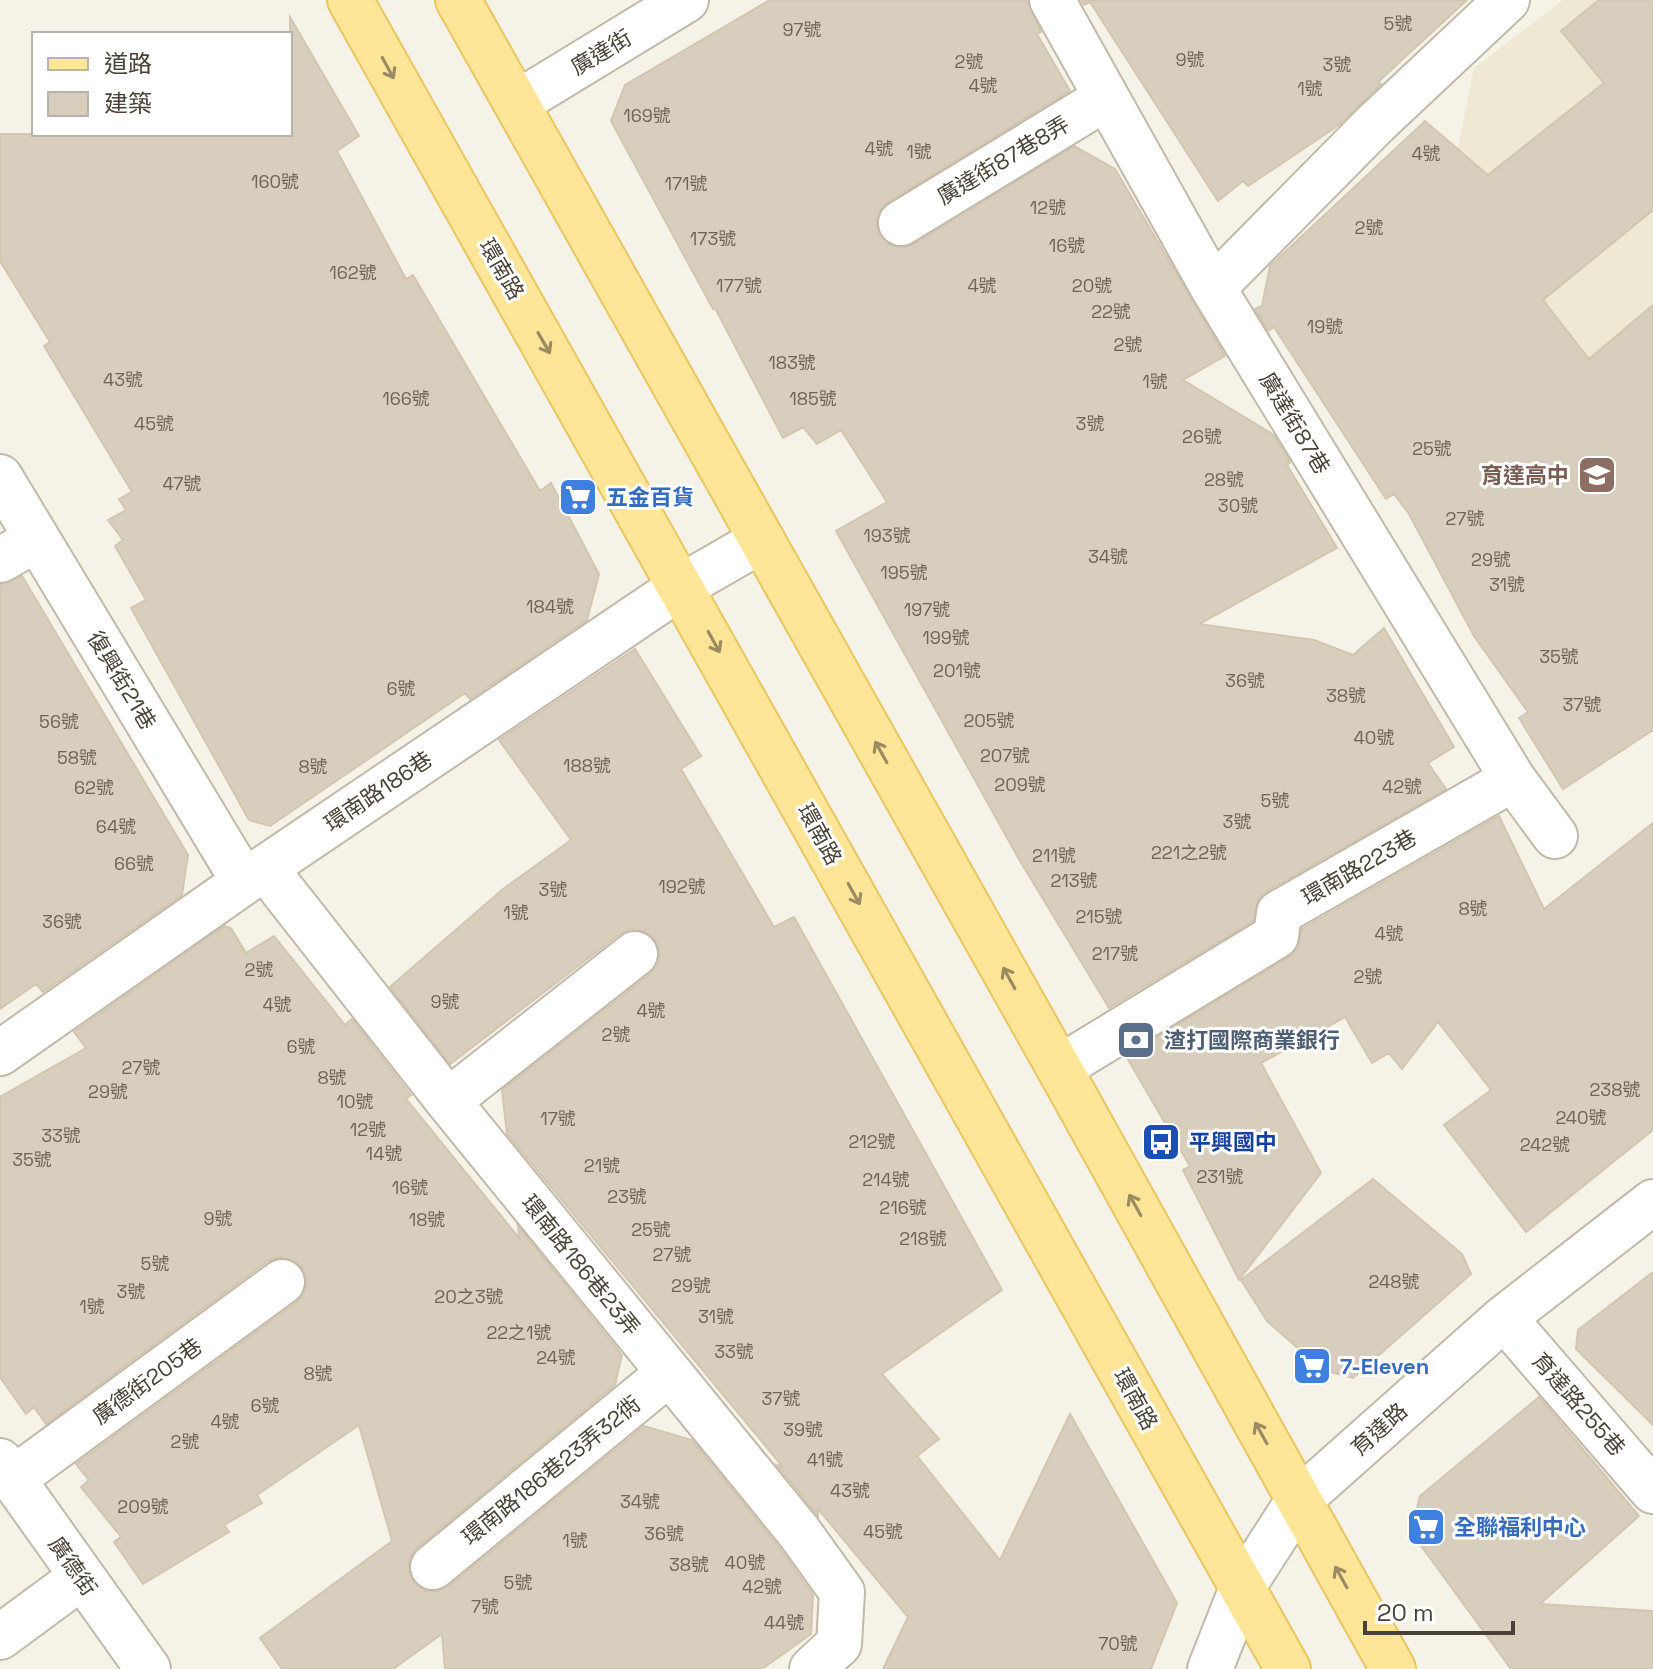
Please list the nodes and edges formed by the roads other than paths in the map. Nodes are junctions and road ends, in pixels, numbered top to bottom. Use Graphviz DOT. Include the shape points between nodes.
graph roads {
  1 [pos="350,0"];
  2 [pos="458,0"];
  3 [pos="686,0"];
  4 [pos="1052,0"];
  5 [pos="1507,0"];
  6 [pos="1106,98"];
  7 [pos="517,103"];
  8 [pos="901,223"];
  9 [pos="1213,288"];
  10 [pos="0,477"];
  11 [pos="762,540"];
  12 [pos="18,550"];
  13 [pos="682,586"];
  14 [pos="1513,779"];
  15 [pos="1555,836"];
  16 [pos="254,875"];
  17 [pos="635,954"];
  18 [pos="0,1053"];
  19 [pos="1059,1068"];
  20 [pos="448,1101"];
  21 [pos="1653,1202"];
  22 [pos="282,1282"];
  23 [pos="1504,1318"];
  24 [pos="669,1373"];
  25 [pos="6,1470"];
  26 [pos="1653,1491"];
  27 [pos="1298,1501"];
  28 [pos="433,1567"];
  29 [pos="80,1578"];
  30 [pos="1242,1588"];
  31 [pos="0,1637"];
  32 [pos="148,1669"];
  33 [pos="812,1669"];
  34 [pos="1210,1669"];
  35 [pos="1288,1669"];
  36 [pos="1393,1669"];
  1 -- 13 [label="main road, 環南路, one-way"];
  2 -- 7 [label="main road"];
  3 -- 7 [label="street, 廣達街"];
  4 -- 6 [label="street, 廣達街87巷"];
  5 -- 9 [label="street"];
  6 -- 8 [label="street, 廣達街87巷8弄"];
  6 -- 9 [label="street, 廣達街87巷"];
  7 -- 11 [label="main road"];
  9 -- 14 [label="street, 廣達街87巷"];
  10 -- 12 [label="street, 復興街21巷"];
  11 -- 13 [label="street, 環南路186巷"];
  19 -- 11 [label="main road, one-way"];
  12 -- 16 [label="street, 復興街21巷"];
  13 -- 16 [label="street, 環南路186巷"];
  13 -- 30 [label="main road, 環南路, one-way"];
  14 -- 15 [label="street, 廣達街87巷"];
  14 -- 19 [label="street, 環南路223巷" via="1279,913 1276,936"];
  16 -- 18 [label="street, 環南路186巷"];
  16 -- 20 [label="street, 環南路186巷23弄"];
  17 -- 20 [label="street"];
  27 -- 19 [label="main road, one-way"];
  20 -- 24 [label="street, 環南路186巷23弄"];
  21 -- 23 [label="street, 育達路"];
  22 -- 25 [label="street, 廣德街205巷"];
  23 -- 26 [label="street, 育達路255巷"];
  23 -- 27 [label="street, 育達路"];
  24 -- 28 [label="street, 環南路186巷23弄32衖"];
  24 -- 33 [label="street, 環南路186巷23弄" via="842,1592 839,1644"];
  25 -- 29 [label="street, 廣德街"];
  27 -- 30 [label="street, 育達路"];
  36 -- 27 [label="main road, one-way"];
  29 -- 31 [label="street"];
  29 -- 32 [label="street, 廣德街"];
  30 -- 34 [label="street, 育達路"];
  30 -- 35 [label="main road, 環南路"];
}
